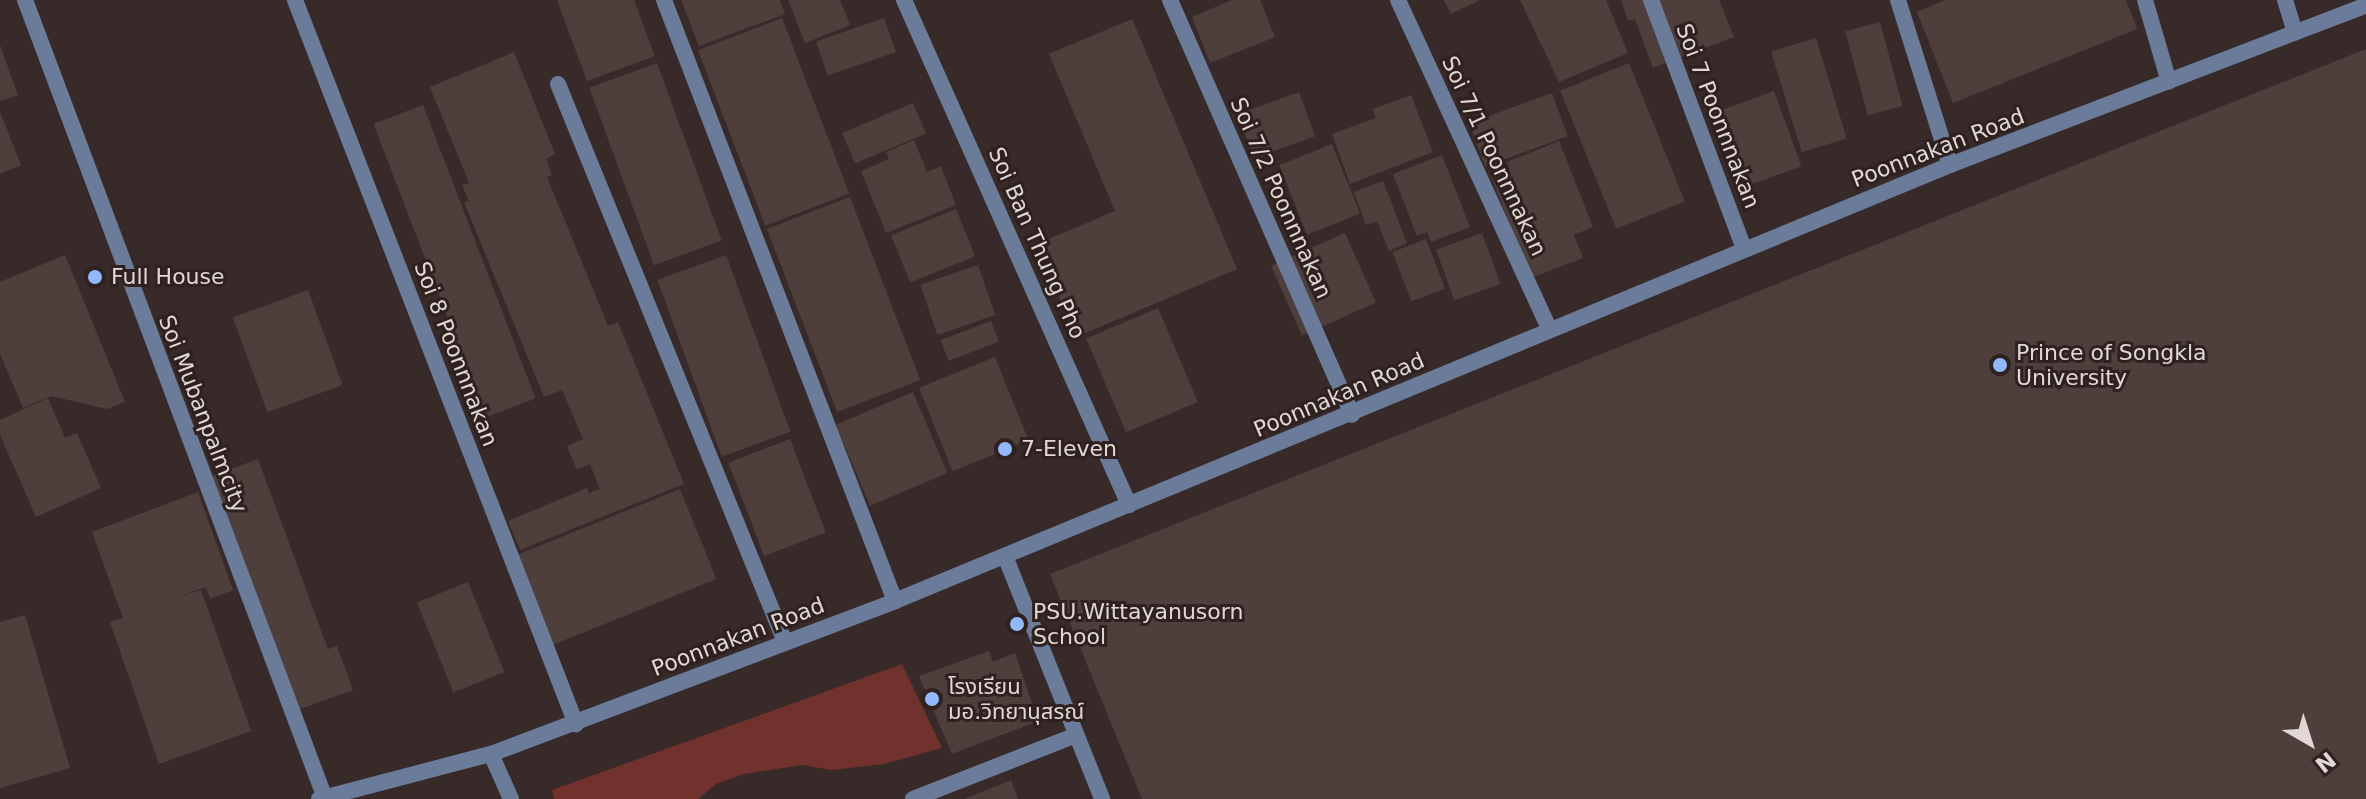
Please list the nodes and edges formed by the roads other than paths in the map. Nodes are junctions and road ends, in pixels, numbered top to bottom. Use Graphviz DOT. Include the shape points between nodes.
graph roads {
  1 [pos="25,0"];
  2 [pos="295,0"];
  3 [pos="664,0"];
  4 [pos="904,0"];
  5 [pos="1170,0"];
  6 [pos="1398,0"];
  7 [pos="1651,0"];
  8 [pos="1898,0"];
  9 [pos="2145,0"];
  10 [pos="2285,0"];
  11 [pos="2366,5"];
  12 [pos="2295,33"];
  13 [pos="2169,82"];
  14 [pos="558,84"];
  15 [pos="1950,165"];
  16 [pos="1744,249"];
  17 [pos="1550,330"];
  18 [pos="1352,415"];
  19 [pos="1129,505"];
  20 [pos="1005,556"];
  21 [pos="895,601"];
  22 [pos="785,642"];
  23 [pos="576,724"];
  24 [pos="1076,735"];
  25 [pos="491,754"];
  26 [pos="322,798"];
  27 [pos="511,799"];
  28 [pos="913,799"];
  29 [pos="1102,799"];
  1 -- 26 [label="street, Soi Mubanpalmcity"];
  2 -- 23 [label="street, Soi 8 Poonnnakan"];
  3 -- 21 [label="street"];
  4 -- 19 [label="street, Soi Ban Thung Pho"];
  5 -- 18 [label="street, Soi 7/2 Poonnnakan"];
  6 -- 17 [label="street, Soi 7/1 Poonnnakan"];
  7 -- 16 [label="street, Soi 7 Poonnnakan"];
  8 -- 15 [label="street"];
  9 -- 13 [label="street"];
  10 -- 12 [label="street"];
  11 -- 12 [label="street, Poonnakan Road"];
  12 -- 13 [label="street, Poonnakan Road"];
  13 -- 15 [label="street, Poonnakan Road"];
  14 -- 22 [label="street"];
  15 -- 16 [label="street, Poonnakan Road"];
  16 -- 17 [label="street, Poonnakan Road"];
  17 -- 18 [label="street, Poonnakan Road"];
  18 -- 19 [label="street, Poonnakan Road"];
  19 -- 20 [label="street, Poonnakan Road"];
  20 -- 21 [label="street, Poonnakan Road"];
  20 -- 24 [label="street"];
  21 -- 22 [label="street, Poonnakan Road"];
  22 -- 23 [label="street, Poonnakan Road"];
  23 -- 25 [label="street, Poonnakan Road"];
  24 -- 28 [label="street"];
  24 -- 29 [label="street"];
  25 -- 26 [label="street, Poonnakan Road"];
  25 -- 27 [label="street"];
}
